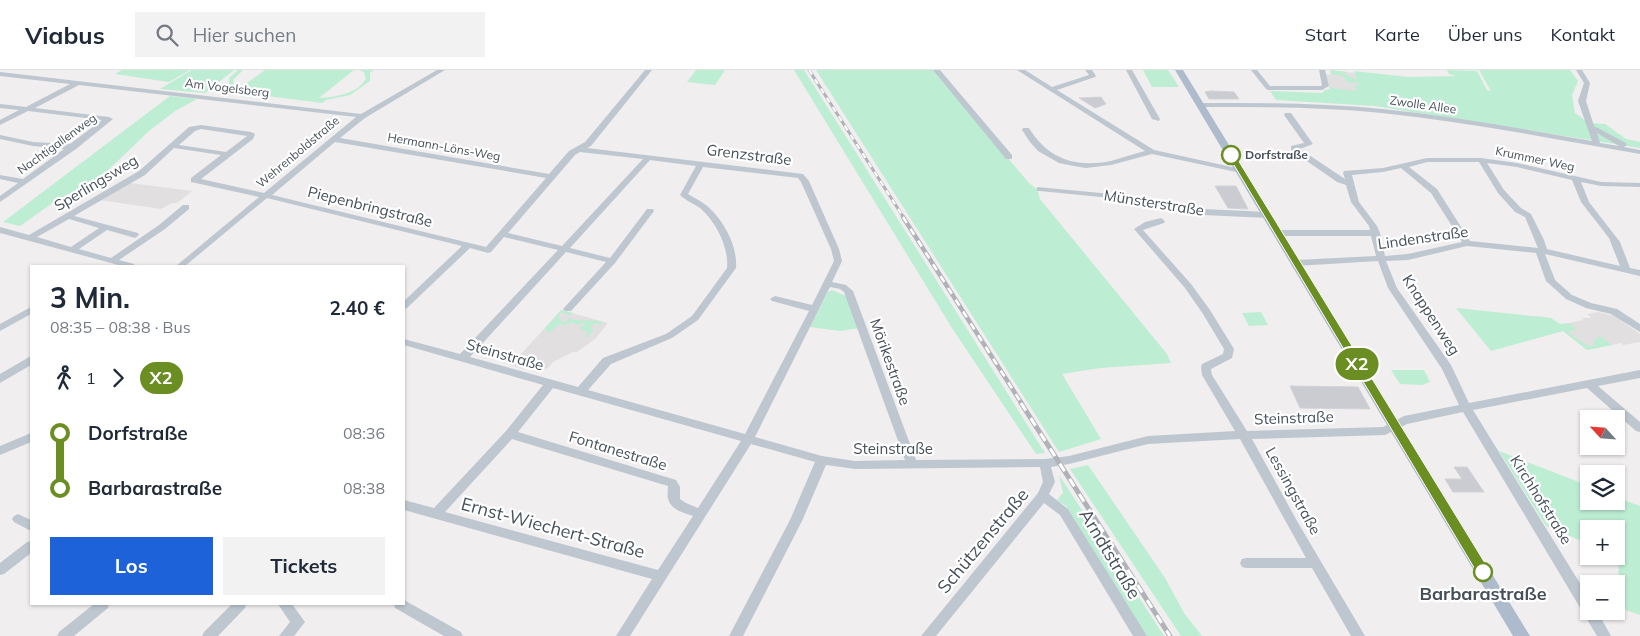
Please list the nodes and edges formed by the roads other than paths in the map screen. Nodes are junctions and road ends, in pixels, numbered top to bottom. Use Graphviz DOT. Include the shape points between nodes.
graph roads {
  1 [pos="442,70"];
  2 [pos="649,70"];
  3 [pos="936,70"];
  4 [pos="1020,70"];
  5 [pos="1088,70"];
  6 [pos="1129,70"];
  7 [pos="1178,70"];
  8 [pos="1254,70"];
  9 [pos="1322,70"];
  10 [pos="1579,70"];
  11 [pos="0,74"];
  12 [pos="78,83"];
  13 [pos="1052,89"];
  14 [pos="0,106"];
  15 [pos="1200,106"];
  16 [pos="27,109"];
  17 [pos="1288,115"];
  18 [pos="362,116"];
  19 [pos="1156,119"];
  20 [pos="0,123"];
  21 [pos="1591,127"];
  22 [pos="1026,130"];
  23 [pos="0,136"];
  24 [pos="333,139"];
  25 [pos="1597,144"];
  26 [pos="173,146"];
  27 [pos="73,147"];
  28 [pos="578,149"];
  29 [pos="1152,152"];
  30 [pos="1640,152"];
  31 [pos="227,154"];
  32 [pos="1010,157"];
  33 [pos="648,158"];
  34 [pos="1481,160"];
  35 [pos="701,164"];
  36 [pos="1402,165"];
  37 [pos="1241,171"];
  38 [pos="0,177"];
  39 [pos="551,177"];
  40 [pos="1576,179"];
  41 [pos="24,182"];
  42 [pos="1349,184"];
  43 [pos="1640,185"];
  44 [pos="1040,189"];
  45 [pos="265,196"];
  46 [pos="0,200"];
  47 [pos="186,207"];
  48 [pos="650,211"];
  49 [pos="1268,215"];
  50 [pos="73,218"];
  51 [pos="1161,222"];
  52 [pos="106,227"];
  53 [pos="3,233"];
  54 [pos="1279,233"];
  55 [pos="1376,233"];
  56 [pos="502,234"];
  57 [pos="135,235"];
  58 [pos="30,238"];
  59 [pos="1467,243"];
  60 [pos="468,246"];
  61 [pos="564,249"];
  62 [pos="72,250"];
  63 [pos="1541,250"];
  64 [pos="1381,258"];
  65 [pos="112,261"];
  66 [pos="612,261"];
  67 [pos="1296,263"];
  68 [pos="127,265"];
  69 [pos="181,265"];
  70 [pos="1626,270"];
  71 [pos="1640,273"];
  72 [pos="827,284"];
  73 [pos="776,300"];
  74 [pos="405,305"];
  75 [pos="568,309"];
  76 [pos="815,309"];
  77 [pos="30,311"];
  78 [pos="0,328"];
  79 [pos="1640,330"];
  80 [pos="405,342"];
  81 [pos="463,358"];
  82 [pos="30,361"];
  83 [pos="1640,374"];
  84 [pos="0,379"];
  85 [pos="550,384"];
  86 [pos="1590,385"];
  87 [pos="580,392"];
  88 [pos="1465,406"];
  89 [pos="1394,426"];
  90 [pos="1640,428"];
  91 [pos="510,434"];
  92 [pos="1243,435"];
  93 [pos="30,437"];
  94 [pos="748,439"];
  95 [pos="0,451"];
  96 [pos="822,460"];
  97 [pos="1045,463"];
  98 [pos="912,465"];
  99 [pos="1043,496"];
  100 [pos="405,505"];
  101 [pos="700,513"];
  102 [pos="436,514"];
  103 [pos="18,519"];
  104 [pos="30,525"];
  105 [pos="30,547"];
  106 [pos="1246,563"];
  107 [pos="1314,563"];
  108 [pos="0,570"];
  109 [pos="660,576"];
  110 [pos="1580,595"];
  111 [pos="102,605"];
  112 [pos="239,605"];
  113 [pos="285,605"];
  114 [pos="402,605"];
  115 [pos="1595,620"];
  116 [pos="64,636"];
  117 [pos="209,636"];
  118 [pos="286,636"];
  119 [pos="456,636"];
  120 [pos="623,636"];
  121 [pos="736,636"];
  122 [pos="928,636"];
  123 [pos="1140,636"];
  124 [pos="1358,636"];
  125 [pos="1522,636"];
  126 [pos="1604,636"];
  1 -- 18 [label="street, Wehrenboldstraße"];
  2 -- 28 [label="street" via="588,144"];
  3 -- 32 [label="street"];
  4 -- 13 [label="street"];
  5 -- 13 [label="street" via="1093,76"];
  6 -- 19 [label="street"];
  7 -- 15 [label="main road"];
  8 -- 9 [label="street" via="1268,88 1322,88 1326,86"];
  10 -- 21 [label="street" via="1587,83 1582,101"];
  11 -- 12 [label="street, Am Vogelsberg"];
  12 -- 16 [label="street"];
  12 -- 18 [label="street, Am Vogelsberg"];
  13 -- 29 [label="street"];
  14 -- 16 [label="street"];
  15 -- 25 [label="street, Zwolle Allee" via="1381,111"];
  15 -- 37 [label="main road"];
  16 -- 20 [label="street"];
  16 -- 27 [label="street, Nachtigallenweg" via="108,118"];
  17 -- 42 [label="street" via="1309,144 1294,148"];
  18 -- 24 [label="street, Wehrenboldstraße"];
  21 -- 25 [label="street"];
  21 -- 30 [label="street"];
  22 -- 29 [label="street" via="1044,153 1074,164 1102,164"];
  23 -- 27 [label="street" via="33,144"];
  24 -- 39 [label="street, Hermann-Löns-Weg"];
  24 -- 45 [label="street, Wehrenboldstraße"];
  25 -- 30 [label="street, Zwolle Allee"];
  26 -- 31 [label="street"];
  26 -- 31 [label="street, Sperlingsweg" via="188,131 199,127 251,134"];
  26 -- 58 [label="street, Sperlingsweg" via="142,174"];
  27 -- 41 [label="street, Nachtigallenweg"];
  28 -- 33 [label="street, Grenzstraße"];
  28 -- 39 [label="street"];
  29 -- 37 [label="street"];
  31 -- 45 [label="street, Sperlingsweg" via="194,180"];
  33 -- 35 [label="street, Grenzstraße"];
  33 -- 61 [label="street"];
  34 -- 36 [label="street, Krummer Weg" via="1427,160"];
  34 -- 40 [label="street, Krummer Weg"];
  34 -- 63 [label="street" via="1502,191 1518,210 1528,216 1540,240"];
  35 -- 72 [label="street, Grenzstraße" via="800,176 837,257 837,266"];
  35 -- 87 [label="street" via="684,195 703,207 722,230 732,258 731,268 695,318 669,336 607,361"];
  36 -- 42 [label="street, Krummer Weg" via="1349,172"];
  36 -- 59 [label="street" via="1434,191"];
  37 -- 49 [label="main road"];
  38 -- 41 [label="street"];
  39 -- 56 [label="street"];
  40 -- 43 [label="street, Krummer Weg" via="1601,184"];
  40 -- 70 [label="street" via="1581,197 1612,236"];
  41 -- 46 [label="street, Nachtigallenweg"];
  42 -- 55 [label="street, Knappenweg" via="1354,202"];
  44 -- 49 [label="street, Münsterstraße" via="1104,195 1203,212"];
  45 -- 60 [label="street, Piepenbringstraße"];
  45 -- 69 [label="street, Wehrenboldstraße"];
  47 -- 65 [label="street"];
  48 -- 66 [label="street"];
  49 -- 54 [label="main road"];
  50 -- 52 [label="street"];
  51 -- 92 [label="street, Lessingstraße" via="1138,229 1188,286 1229,349 1228,356 1206,367 1207,375"];
  52 -- 57 [label="street"];
  52 -- 62 [label="street"];
  53 -- 58 [label="street"];
  54 -- 55 [label="street"];
  54 -- 67 [label="main road"];
  55 -- 64 [label="street, Knappenweg"];
  56 -- 60 [label="street, Piepenbringstraße" via="488,250"];
  56 -- 61 [label="street"];
  58 -- 62 [label="street"];
  59 -- 63 [label="street, Lindenstraße"];
  59 -- 64 [label="street, Lindenstraße" via="1430,253"];
  60 -- 74 [label="street"];
  61 -- 66 [label="street"];
  61 -- 81 [label="street"];
  62 -- 65 [label="street"];
  63 -- 70 [label="street, Lindenstraße"];
  63 -- 79 [label="street" via="1551,281 1569,297 1589,306 1614,311"];
  64 -- 67 [label="street, Lindenstraße"];
  64 -- 88 [label="street, Knappenweg" via="1393,288 1447,368"];
  65 -- 68 [label="street"];
  66 -- 75 [label="street"];
  67 -- 89 [label="main road"];
  70 -- 71 [label="street, Lindenstraße"];
  72 -- 76 [label="street, Grenzstraße"];
  72 -- 98 [label="street, Mörikestraße" via="848,291"];
  73 -- 76 [label="street"];
  76 -- 94 [label="street, Grenzstraße"];
  77 -- 78 [label="street"];
  80 -- 81 [label="street, Steinstraße"];
  81 -- 85 [label="street, Steinstraße"];
  82 -- 84 [label="street"];
  83 -- 86 [label="street"];
  85 -- 87 [label="street, Steinstraße"];
  85 -- 91 [label="street"];
  86 -- 88 [label="street"];
  86 -- 90 [label="street"];
  87 -- 94 [label="street, Steinstraße"];
  88 -- 89 [label="street" via="1404,420"];
  88 -- 110 [label="street, Kirchhofstraße"];
  89 -- 92 [label="street, Steinstraße" via="1385,431"];
  89 -- 125 [label="main road"];
  91 -- 101 [label="street, Fontanestraße" via="672,483 678,506"];
  91 -- 102 [label="street"];
  92 -- 97 [label="street, Steinstraße" via="1148,440"];
  92 -- 107 [label="street, Lessingstraße"];
  93 -- 95 [label="street"];
  94 -- 96 [label="street, Steinstraße"];
  94 -- 101 [label="street, Grenzstraße"];
  96 -- 98 [label="street, Steinstraße" via="855,466"];
  96 -- 121 [label="street" via="796,521"];
  97 -- 98 [label="street, Steinstraße"];
  97 -- 99 [label="street, Schützenstraße" via="1049,482"];
  99 -- 122 [label="street, Schützenstraße"];
  99 -- 123 [label="street, Arndtstraße" via="1064,512"];
  100 -- 102 [label="street"];
  101 -- 109 [label="street, Grenzstraße"];
  102 -- 109 [label="street, Ernst-Wiechert-Straße"];
  103 -- 104 [label="street"];
  105 -- 108 [label="street"];
  106 -- 107 [label="street"];
  107 -- 124 [label="street, Lessingstraße"];
  109 -- 120 [label="street, Grenzstraße"];
  111 -- 116 [label="street"];
  112 -- 117 [label="street"];
  113 -- 118 [label="street" via="298,622"];
  114 -- 119 [label="street"];
  115 -- 126 [label="street, Kirchhofstraße"];
}
